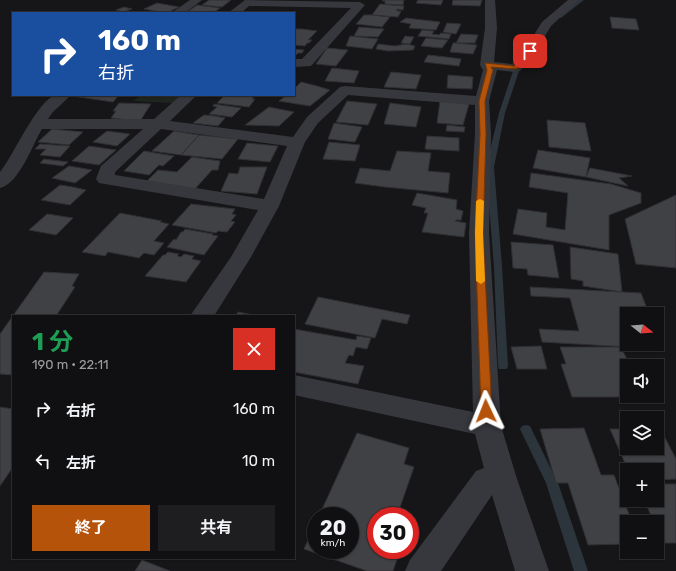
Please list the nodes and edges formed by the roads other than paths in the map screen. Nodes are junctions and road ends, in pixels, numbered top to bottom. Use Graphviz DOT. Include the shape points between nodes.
graph roads {
  1 [pos="197,0"];
  2 [pos="490,0"];
  3 [pos="574,0"];
  4 [pos="296,2"];
  5 [pos="179,12"];
  6 [pos="235,12"];
  7 [pos="295,63"];
  8 [pos="487,65"];
  9 [pos="63,96"];
  10 [pos="189,96"];
  11 [pos="482,101"];
  12 [pos="39,124"];
  13 [pos="156,124"];
  14 [pos="297,142"];
  15 [pos="0,183"];
  16 [pos="270,206"];
  17 [pos="203,315"];
  18 [pos="295,385"];
  19 [pos="487,426"];
  20 [pos="502,479"];
  21 [pos="422,571"];
  22 [pos="532,571"];
  1 -- 5 [label="street"];
  2 -- 8 [label="street" via="491,28"];
  3 -- 8 [label="street" via="546,24 530,51 515,68"];
  4 -- 6 [label="street" via="246,3"];
  4 -- 7 [label="street" via="360,5 306,64"];
  8 -- 11 [label="street" via="490,70"];
  9 -- 12 [label="street" via="46,110"];
  10 -- 13 [label="street"];
  11 -- 14 [label="street" via="345,90 312,120"];
  11 -- 19 [label="street" via="479,233"];
  12 -- 13 [label="street"];
  12 -- 15 [label="street" via="15,166"];
  13 -- 14 [label="street"];
  13 -- 16 [label="street" via="107,170 105,179"];
  14 -- 16 [label="street"];
  16 -- 17 [label="street" via="241,257"];
  18 -- 19 [label="street"];
  19 -- 20 [label="street"];
  20 -- 21 [label="street" via="486,480"];
  20 -- 22 [label="street"];
}
